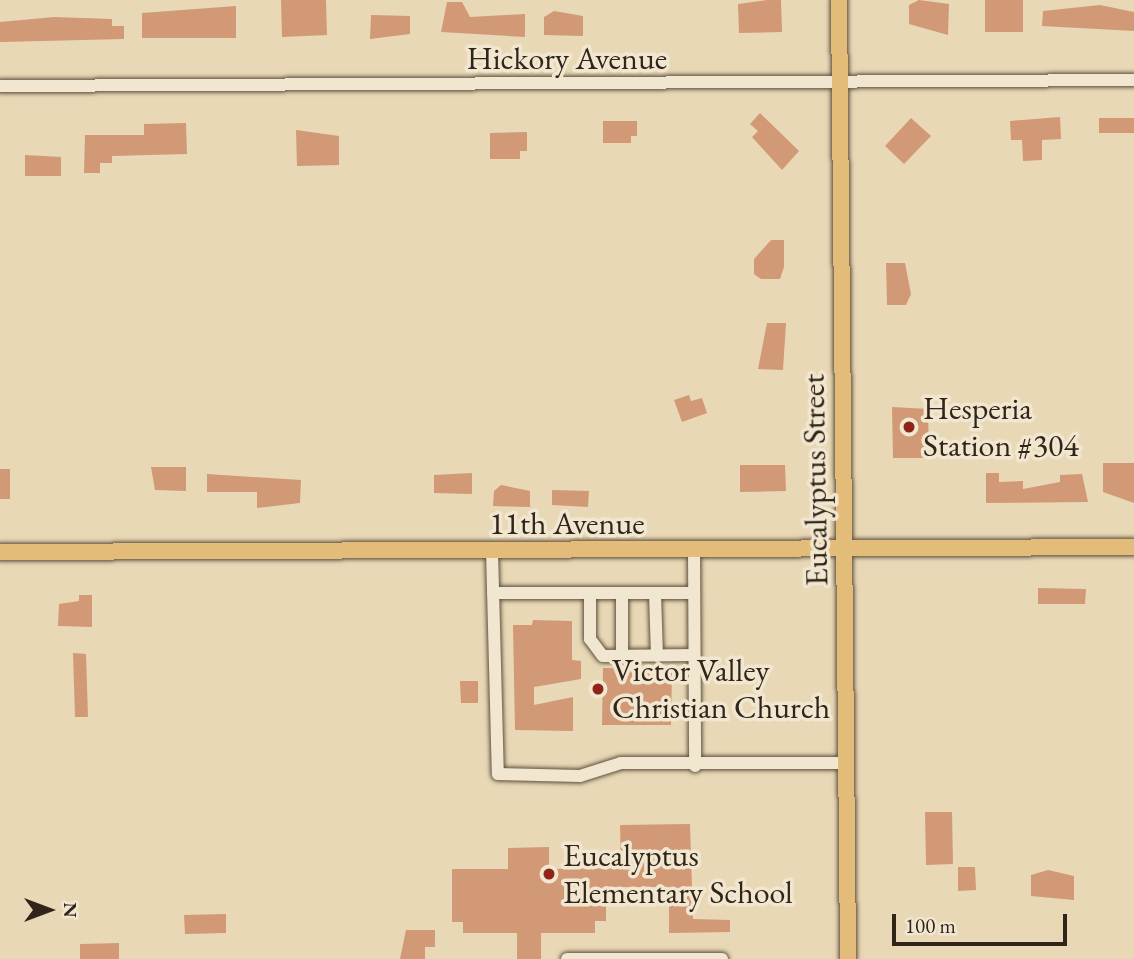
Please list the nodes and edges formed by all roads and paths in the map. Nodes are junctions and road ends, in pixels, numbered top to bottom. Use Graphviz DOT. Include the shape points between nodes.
graph roads {
  1 [pos="839,0"];
  2 [pos="1134,80"];
  3 [pos="840,84"];
  4 [pos="0,86"];
  5 [pos="1134,547"];
  6 [pos="694,550"];
  7 [pos="844,550"];
  8 [pos="492,551"];
  9 [pos="0,552"];
  10 [pos="493,593"];
  11 [pos="590,593"];
  12 [pos="622,593"];
  13 [pos="654,593"];
  14 [pos="694,593"];
  15 [pos="694,655"];
  16 [pos="622,656"];
  17 [pos="657,656"];
  18 [pos="846,763"];
  19 [pos="695,766"];
  20 [pos="568,959"];
  21 [pos="722,959"];
  22 [pos="848,959"];
  1 -- 3 [label="main road, Eucalyptus Street"];
  2 -- 3 [label="street, Hickory Avenue"];
  3 -- 4 [label="street, Hickory Avenue"];
  3 -- 7 [label="main road, Eucalyptus Street"];
  5 -- 7 [label="main road, 11th Avenue"];
  6 -- 7 [label="main road, 11th Avenue"];
  6 -- 8 [label="main road, 11th Avenue"];
  6 -- 14 [label="street"];
  7 -- 18 [label="main road, Eucalyptus Street"];
  8 -- 9 [label="main road, 11th Avenue"];
  8 -- 10 [label="street"];
  10 -- 11 [label="street"];
  10 -- 19 [label="street" via="498,774 580,776 621,763"];
  11 -- 12 [label="street"];
  11 -- 16 [label="street" via="593,650"];
  12 -- 13 [label="street"];
  12 -- 16 [label="street"];
  13 -- 14 [label="street"];
  13 -- 17 [label="street"];
  14 -- 15 [label="street"];
  15 -- 17 [label="street"];
  15 -- 19 [label="street"];
  16 -- 17 [label="street"];
  18 -- 19 [label="street"];
  18 -- 22 [label="main road, Eucalyptus Street"];
  20 -- 21 [label="street"];
}
